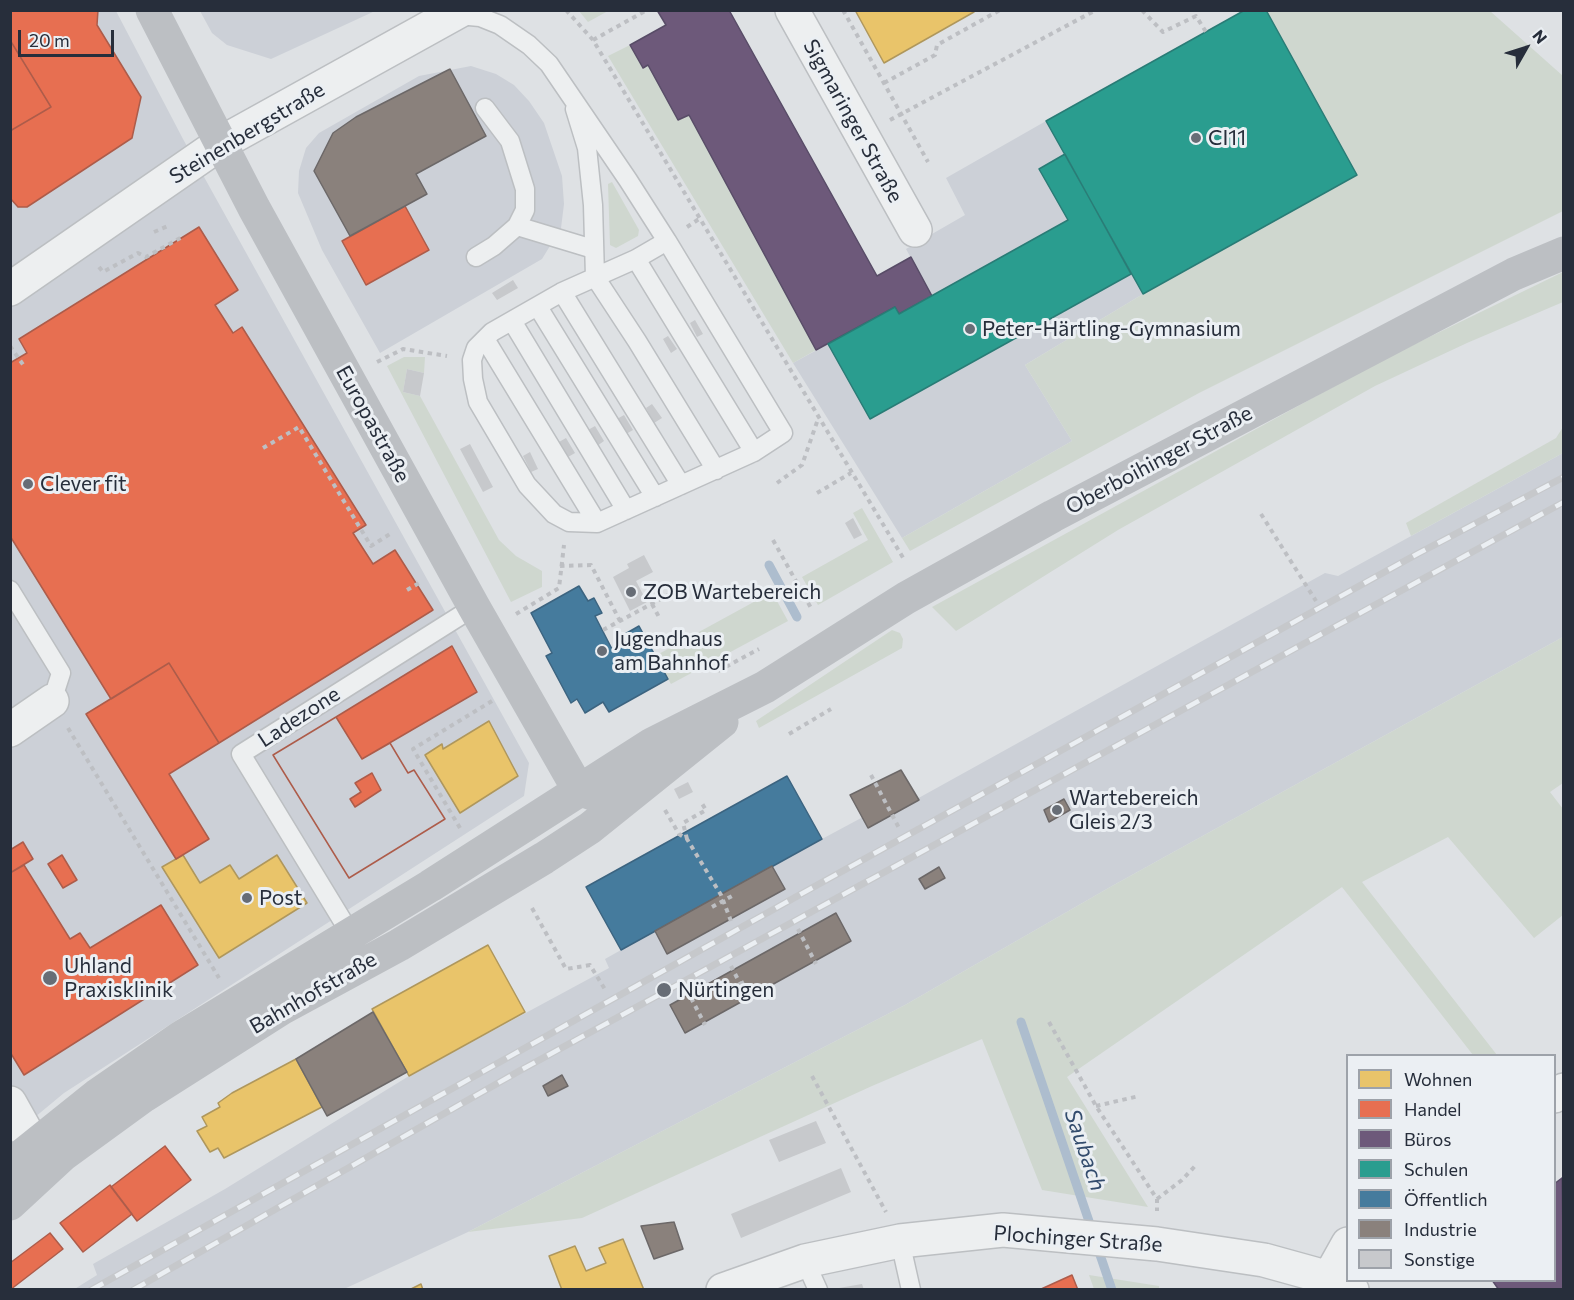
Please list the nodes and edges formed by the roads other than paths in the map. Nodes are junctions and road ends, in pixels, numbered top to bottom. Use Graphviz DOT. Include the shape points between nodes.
graph roads {
  1 [pos="152,10"];
  2 [pos="792,10"];
  3 [pos="460,13"];
  4 [pos="571,93"];
  5 [pos="485,108"];
  6 [pos="221,144"];
  7 [pos="517,226"];
  8 [pos="915,230"];
  9 [pos="667,241"];
  10 [pos="593,249"];
  11 [pos="1563,253"];
  12 [pos="476,257"];
  13 [pos="636,259"];
  14 [pos="595,277"];
  15 [pos="10,289"];
  16 [pos="562,292"];
  17 [pos="538,307"];
  18 [pos="512,321"];
  19 [pos="485,339"];
  20 [pos="754,452"];
  21 [pos="716,470"];
  22 [pos="681,485"];
  23 [pos="655,497"];
  24 [pos="626,510"];
  25 [pos="597,523"];
  26 [pos="10,590"];
  27 [pos="474,607"];
  28 [pos="765,687"];
  29 [pos="52,701"];
  30 [pos="10,730"];
  31 [pos="578,789"];
  32 [pos="627,798"];
  33 [pos="544,858"];
  34 [pos="350,933"];
  35 [pos="10,1103"];
  36 [pos="22,1154"];
  37 [pos="10,1202"];
  38 [pos="900,1241"];
  39 [pos="1346,1250"];
  40 [pos="811,1275"];
  41 [pos="1340,1284"];
  42 [pos="723,1290"];
  43 [pos="911,1290"];
  1 -- 6 [label="main road, Europastraße"];
  2 -- 8 [label="street, Sigmaringer Straße"];
  3 -- 4 [label="lane" via="513,32 549,64"];
  3 -- 6 [label="street, Steinenbergstraße"];
  4 -- 9 [label="lane"];
  4 -- 10 [label="lane" via="587,148"];
  5 -- 7 [label="lane" via="510,141 520,170 525,210"];
  6 -- 15 [label="street, Steinenbergstraße"];
  6 -- 27 [label="main road, Europastraße"];
  7 -- 10 [label="lane"];
  7 -- 12 [label="lane"];
  9 -- 13 [label="lane"];
  9 -- 20 [label="lane" via="783,433"];
  10 -- 14 [label="lane"];
  11 -- 28 [label="main road, Oberboihinger Straße" via="1514,274 1053,516 906,598"];
  13 -- 14 [label="lane"];
  13 -- 20 [label="lane"];
  14 -- 16 [label="lane"];
  14 -- 21 [label="lane"];
  16 -- 17 [label="lane"];
  16 -- 22 [label="lane"];
  17 -- 18 [label="lane"];
  17 -- 23 [label="lane"];
  18 -- 19 [label="lane"];
  18 -- 24 [label="lane"];
  19 -- 25 [label="lane"];
  19 -- 25 [label="lane" via="472,360 478,402 527,485 554,514 569,522"];
  20 -- 21 [label="lane"];
  21 -- 22 [label="lane"];
  22 -- 23 [label="lane"];
  23 -- 24 [label="lane"];
  24 -- 25 [label="lane"];
  26 -- 29 [label="lane" via="61,673"];
  27 -- 31 [label="main road, Europastraße"];
  27 -- 34 [label="lane, Ladezone" via="241,754"];
  28 -- 31 [label="main road, Oberboihinger Straße" via="652,744"];
  28 -- 32 [label="main road, Oberboihinger Straße"];
  29 -- 30 [label="street"];
  31 -- 32 [label="main road"];
  31 -- 33 [label="main road" via="571,816"];
  31 -- 34 [label="main road, Bahnhofstraße"];
  32 -- 33 [label="main road, Bahnhofstraße"];
  33 -- 37 [label="main road, Bahnhofstraße" via="399,945 280,1009 144,1096 63,1155"];
  34 -- 36 [label="main road, Bahnhofstraße" via="234,1003 97,1095"];
  35 -- 36 [label="street"];
  36 -- 37 [label="main road" via="34,1164"];
  38 -- 40 [label="street, Plochinger Straße"];
  38 -- 41 [label="street, Plochinger Straße" via="1003,1230 1156,1244 1264,1260"];
  38 -- 43 [label="lane"];
  39 -- 41 [label="street, Plochinger Straße"];
  40 -- 42 [label="street, Plochinger Straße"];
}
